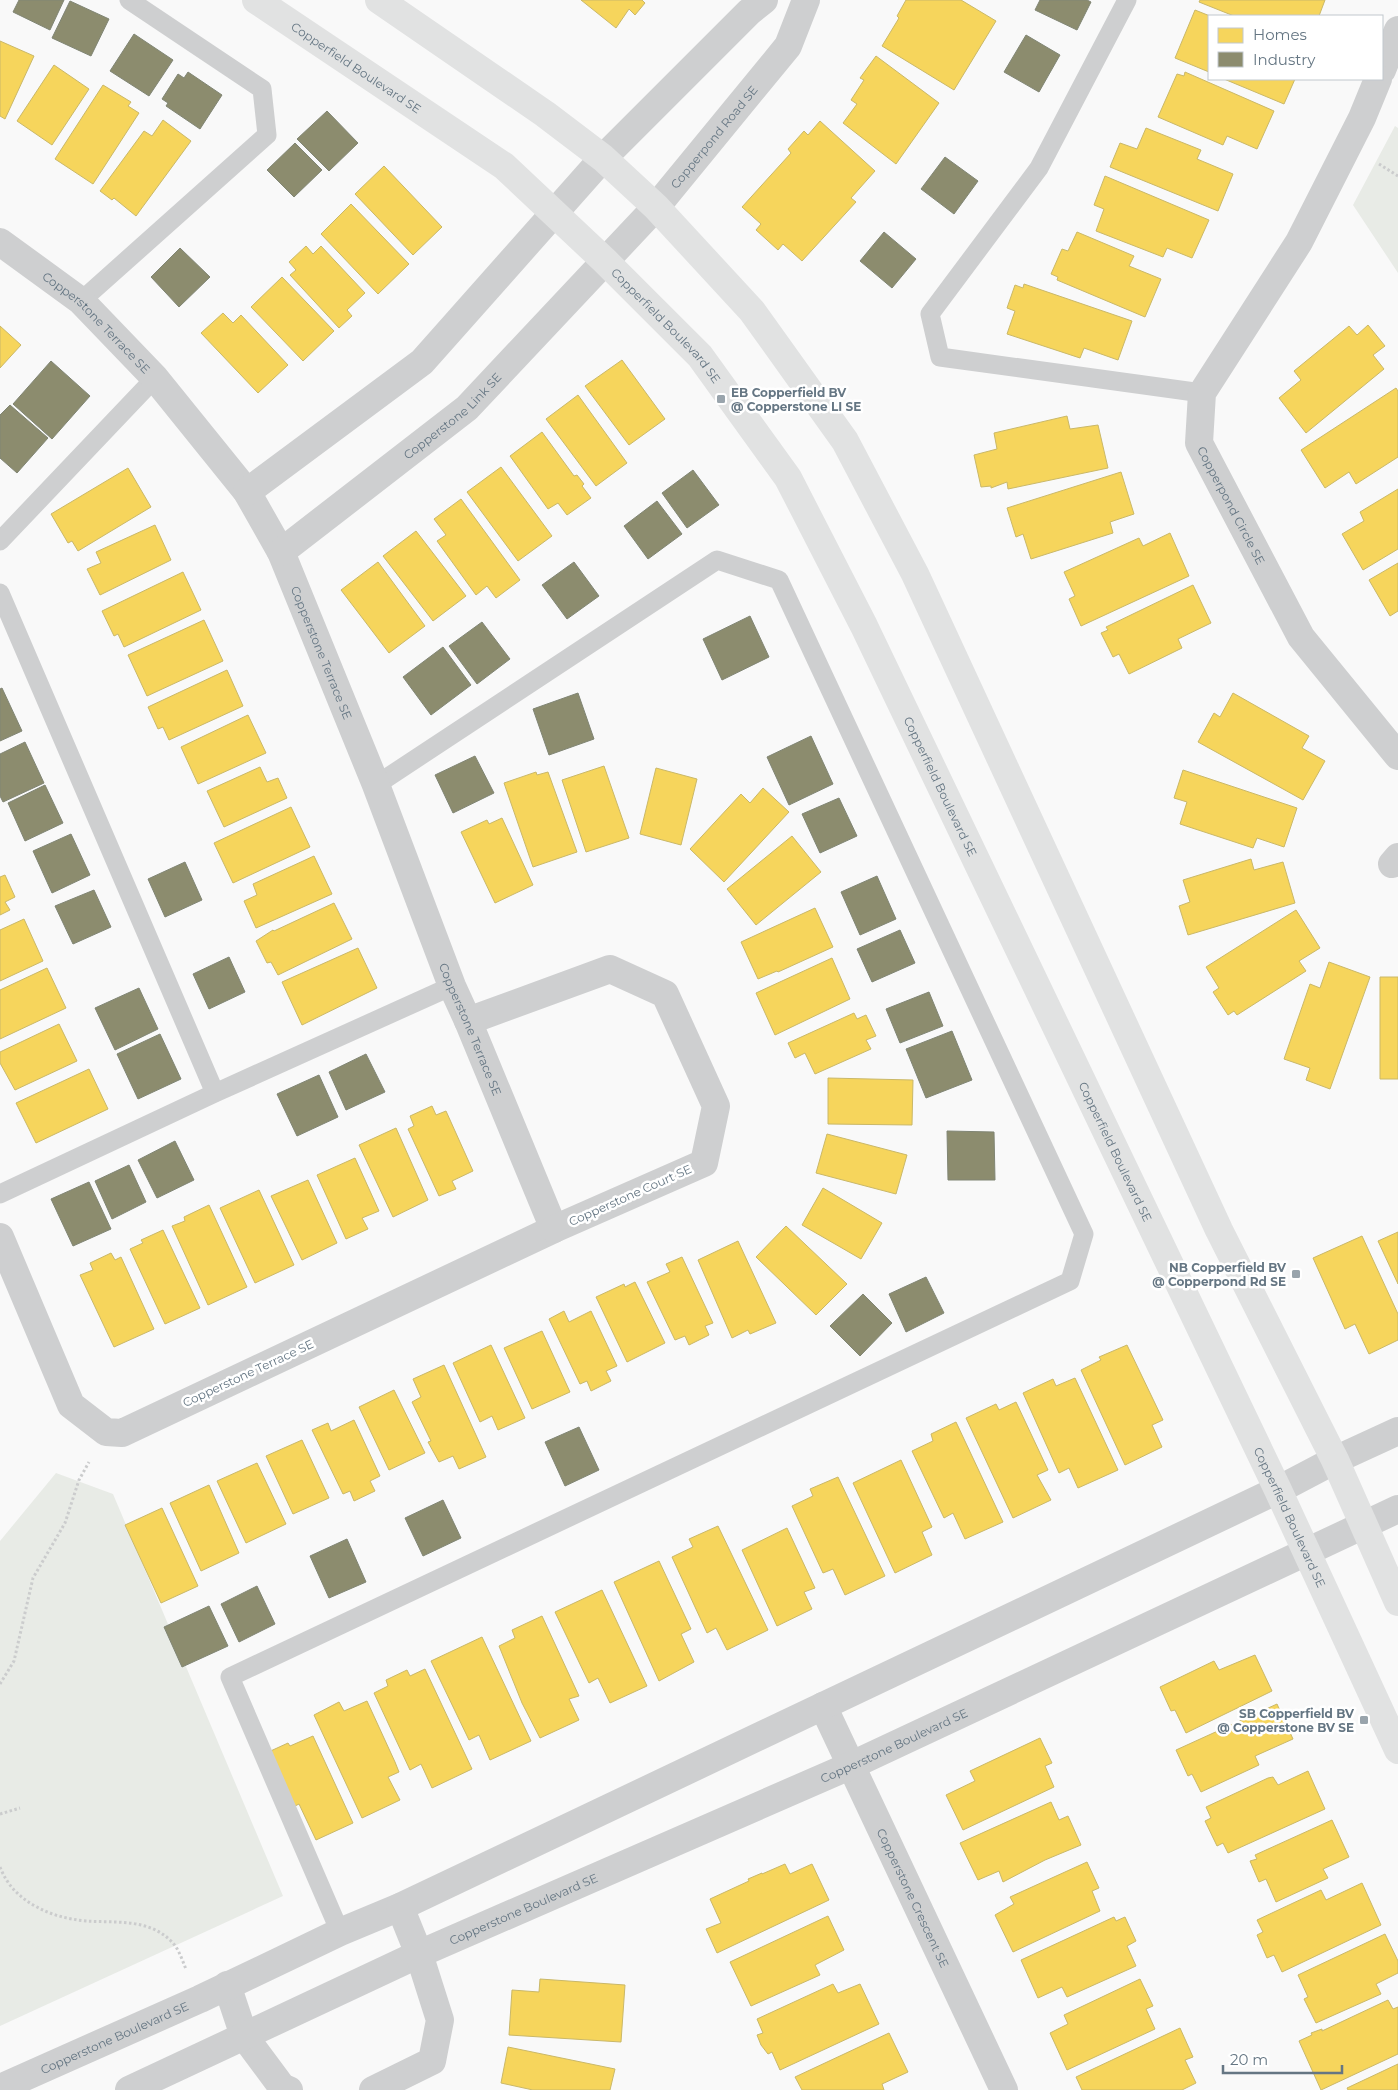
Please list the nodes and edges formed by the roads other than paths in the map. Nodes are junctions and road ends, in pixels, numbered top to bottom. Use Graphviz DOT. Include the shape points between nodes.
graph roads {
  1 [pos="129,0"];
  2 [pos="256,0"];
  3 [pos="379,0"];
  4 [pos="764,0"];
  5 [pos="806,0"];
  6 [pos="1127,0"];
  7 [pos="1398,30"];
  8 [pos="1383,68"];
  9 [pos="1378,80"];
  10 [pos="603,158"];
  11 [pos="656,207"];
  12 [pos="556,213"];
  13 [pos="0,242"];
  14 [pos="605,261"];
  15 [pos="81,301"];
  16 [pos="155,378"];
  17 [pos="1202,393"];
  18 [pos="247,492"];
  19 [pos="0,541"];
  20 [pos="281,552"];
  21 [pos="0,593"];
  22 [pos="1398,756"];
  23 [pos="376,785"];
  24 [pos="452,986"];
  25 [pos="468,1021"];
  26 [pos="215,1093"];
  27 [pos="0,1194"];
  28 [pos="554,1229"];
  29 [pos="0,1237"];
  30 [pos="1398,1431"];
  31 [pos="1335,1460"];
  32 [pos="1278,1490"];
  33 [pos="1398,1509"];
  34 [pos="1363,1526"];
  35 [pos="1307,1552"];
  36 [pos="1398,1602"];
  37 [pos="823,1706"];
  38 [pos="1398,1750"];
  39 [pos="852,1765"];
  40 [pos="400,1907"];
  41 [pos="340,1932"];
  42 [pos="419,1954"];
  43 [pos="228,1985"];
  44 [pos="244,2036"];
  45 [pos="0,2088"];
  46 [pos="129,2090"];
  47 [pos="289,2090"];
  48 [pos="373,2090"];
  49 [pos="1004,2090"];
  1 -- 15 [label="lane" via="262,89 267,135"];
  2 -- 12 [label="street, Copperfield Boulevard SE" via="504,166"];
  3 -- 10 [label="street" via="545,114"];
  4 -- 10 [label="street"];
  5 -- 11 [label="street, Copperpond Road SE" via="788,46"];
  6 -- 17 [label="lane" via="1039,168 930,314 940,357"];
  7 -- 8 [label="street"];
  9 -- 17 [label="street, Copperpond Circle SE" via="1362,118 1299,242"];
  10 -- 11 [label="street"];
  10 -- 12 [label="street"];
  11 -- 14 [label="street, Copperpond Road SE"];
  11 -- 31 [label="street" via="752,311 845,441 915,574 1219,1230"];
  12 -- 14 [label="street, Copperfield Boulevard SE"];
  12 -- 18 [label="street" via="422,362"];
  13 -- 15 [label="street, Copperstone Terrace SE"];
  14 -- 20 [label="street, Copperstone Link SE" via="467,408"];
  14 -- 32 [label="street, Copperfield Boulevard SE" via="700,356 788,478 869,635"];
  15 -- 16 [label="street, Copperstone Terrace SE"];
  16 -- 18 [label="street, Copperstone Terrace SE"];
  16 -- 19 [label="lane"];
  17 -- 22 [label="street, Copperpond Circle SE" via="1198,443 1301,637"];
  18 -- 20 [label="street, Copperstone Terrace SE"];
  20 -- 23 [label="street, Copperstone Terrace SE"];
  21 -- 26 [label="lane"];
  23 -- 24 [label="street, Copperstone Terrace SE"];
  23 -- 41 [label="lane" via="717,560 779,580 1084,1234 1070,1281 230,1677"];
  24 -- 25 [label="street, Copperstone Terrace SE"];
  24 -- 26 [label="lane"];
  25 -- 28 [label="street, Copperstone Terrace SE"];
  25 -- 28 [label="street, Copperstone Court SE" via="610,969 665,994 716,1106 704,1163"];
  26 -- 27 [label="lane"];
  28 -- 29 [label="street, Copperstone Terrace SE" via="122,1432 106,1432 71,1405"];
  30 -- 31 [label="street, Copperstone Boulevard SE"];
  31 -- 32 [label="street, Copperstone Boulevard SE"];
  31 -- 34 [label="street"];
  32 -- 35 [label="street, Copperfield Boulevard SE"];
  32 -- 37 [label="street, Copperstone Boulevard SE"];
  33 -- 34 [label="street, Copperstone Boulevard SE"];
  34 -- 35 [label="street, Copperstone Boulevard SE"];
  34 -- 36 [label="street"];
  35 -- 38 [label="street, Copperfield Boulevard SE"];
  35 -- 39 [label="street, Copperstone Boulevard SE"];
  37 -- 39 [label="street, Copperstone Crescent SE"];
  37 -- 40 [label="street, Copperstone Boulevard SE"];
  39 -- 42 [label="street, Copperstone Boulevard SE"];
  39 -- 49 [label="street, Copperstone Crescent SE"];
  40 -- 41 [label="street, Copperstone Boulevard SE"];
  40 -- 42 [label="street"];
  41 -- 43 [label="street, Copperstone Boulevard SE"];
  42 -- 44 [label="street, Copperstone Boulevard SE"];
  42 -- 48 [label="street" via="440,2020 432,2061"];
  43 -- 44 [label="street"];
  43 -- 45 [label="street, Copperstone Boulevard SE"];
  44 -- 46 [label="street, Copperstone Boulevard SE"];
  44 -- 47 [label="street" via="282,2087"];
}
